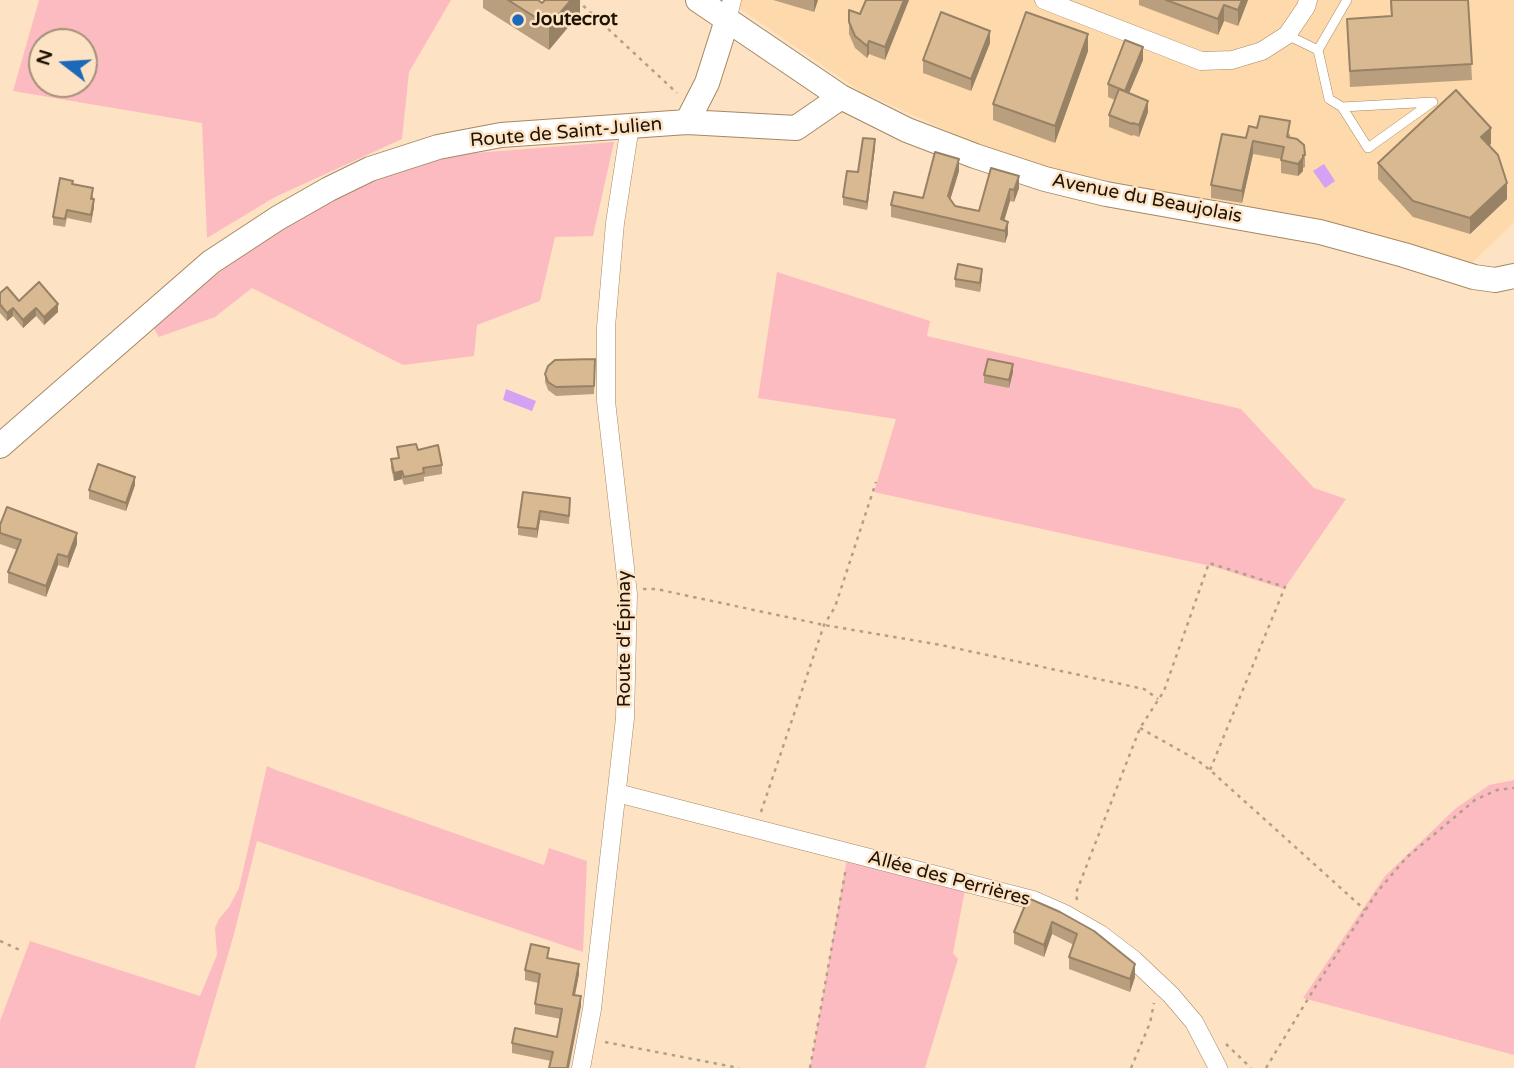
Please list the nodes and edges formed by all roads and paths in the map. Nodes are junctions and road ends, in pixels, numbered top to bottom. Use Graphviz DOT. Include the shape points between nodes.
graph roads {
  1 [pos="577,0"];
  2 [pos="698,0"];
  3 [pos="1044,0"];
  4 [pos="1308,0"];
  5 [pos="1347,0"];
  6 [pos="730,10"];
  7 [pos="1287,35"];
  8 [pos="1318,50"];
  9 [pos="841,97"];
  10 [pos="1342,107"];
  11 [pos="690,115"];
  12 [pos="630,126"];
  13 [pos="1514,276"];
  14 [pos="0,446"];
  15 [pos="876,482"];
  16 [pos="628,591"];
  17 [pos="824,625"];
  18 [pos="1158,699"];
  19 [pos="1140,728"];
  20 [pos="1210,769"];
  21 [pos="1514,788"];
  22 [pos="617,793"];
  23 [pos="754,828"];
  24 [pos="848,852"];
  25 [pos="1365,910"];
  26 [pos="1077,921"];
  27 [pos="0,941"];
  28 [pos="22,951"];
  29 [pos="1163,988"];
  30 [pos="587,1038"];
  31 [pos="581,1068"];
  32 [pos="739,1068"];
  33 [pos="810,1068"];
  34 [pos="1131,1068"];
  35 [pos="1218,1068"];
  36 [pos="1266,1068"];
  1 -- 11 [label="path"];
  2 -- 6 [label="main road, Avenue du Beaujolais"];
  3 -- 7 [label="street" via="1201,61 1232,60 1262,51"];
  4 -- 7 [label="street"];
  5 -- 8 [label="lane"];
  6 -- 9 [label="main road, Avenue du Beaujolais"];
  6 -- 11 [label="main road" via="707,83"];
  7 -- 8 [label="lane"];
  8 -- 10 [label="lane" via="1329,99"];
  9 -- 11 [label="main road, Route de Saint-Julien" via="796,128"];
  9 -- 13 [label="main road, Avenue du Beaujolais" via="907,130 1045,179 1320,232 1474,277 1495,280"];
  10 -- 10 [label="lane" via="1420,103 1433,102 1368,148"];
  11 -- 12 [label="main road, Route de Saint-Julien"];
  12 -- 14 [label="main road, Route de Saint-Julien" via="501,135 438,147 370,169 329,189 211,262"];
  12 -- 16 [label="street, Route d'Épinay" via="606,327 606,401"];
  15 -- 17 [label="path" via="835,607"];
  16 -- 17 [label="path" via="656,589"];
  16 -- 22 [label="street, Route d'Épinay" via="625,718"];
  17 -- 18 [label="path" via="1144,689"];
  17 -- 23 [label="path"];
  18 -- 19 [label="path"];
  18 -- 20 [label="path" via="1209,564 1285,587"];
  19 -- 20 [label="path"];
  19 -- 26 [label="path" via="1076,893"];
  20 -- 25 [label="path"];
  21 -- 25 [label="path" via="1475,800 1406,858"];
  22 -- 23 [label="street, Allée des Perrières"];
  22 -- 30 [label="street, Route d'Épinay"];
  23 -- 24 [label="street, Allée des Perrières"];
  24 -- 26 [label="street, Allée des Perrières" via="1033,900"];
  24 -- 33 [label="path"];
  25 -- 36 [label="path"];
  26 -- 29 [label="street, Allée des Perrières" via="1134,960"];
  27 -- 28 [label="path"];
  29 -- 34 [label="path"];
  29 -- 35 [label="street, Allée des Perrières" via="1194,1022"];
  30 -- 31 [label="street, Route d'Épinay"];
  30 -- 32 [label="path"];
}
